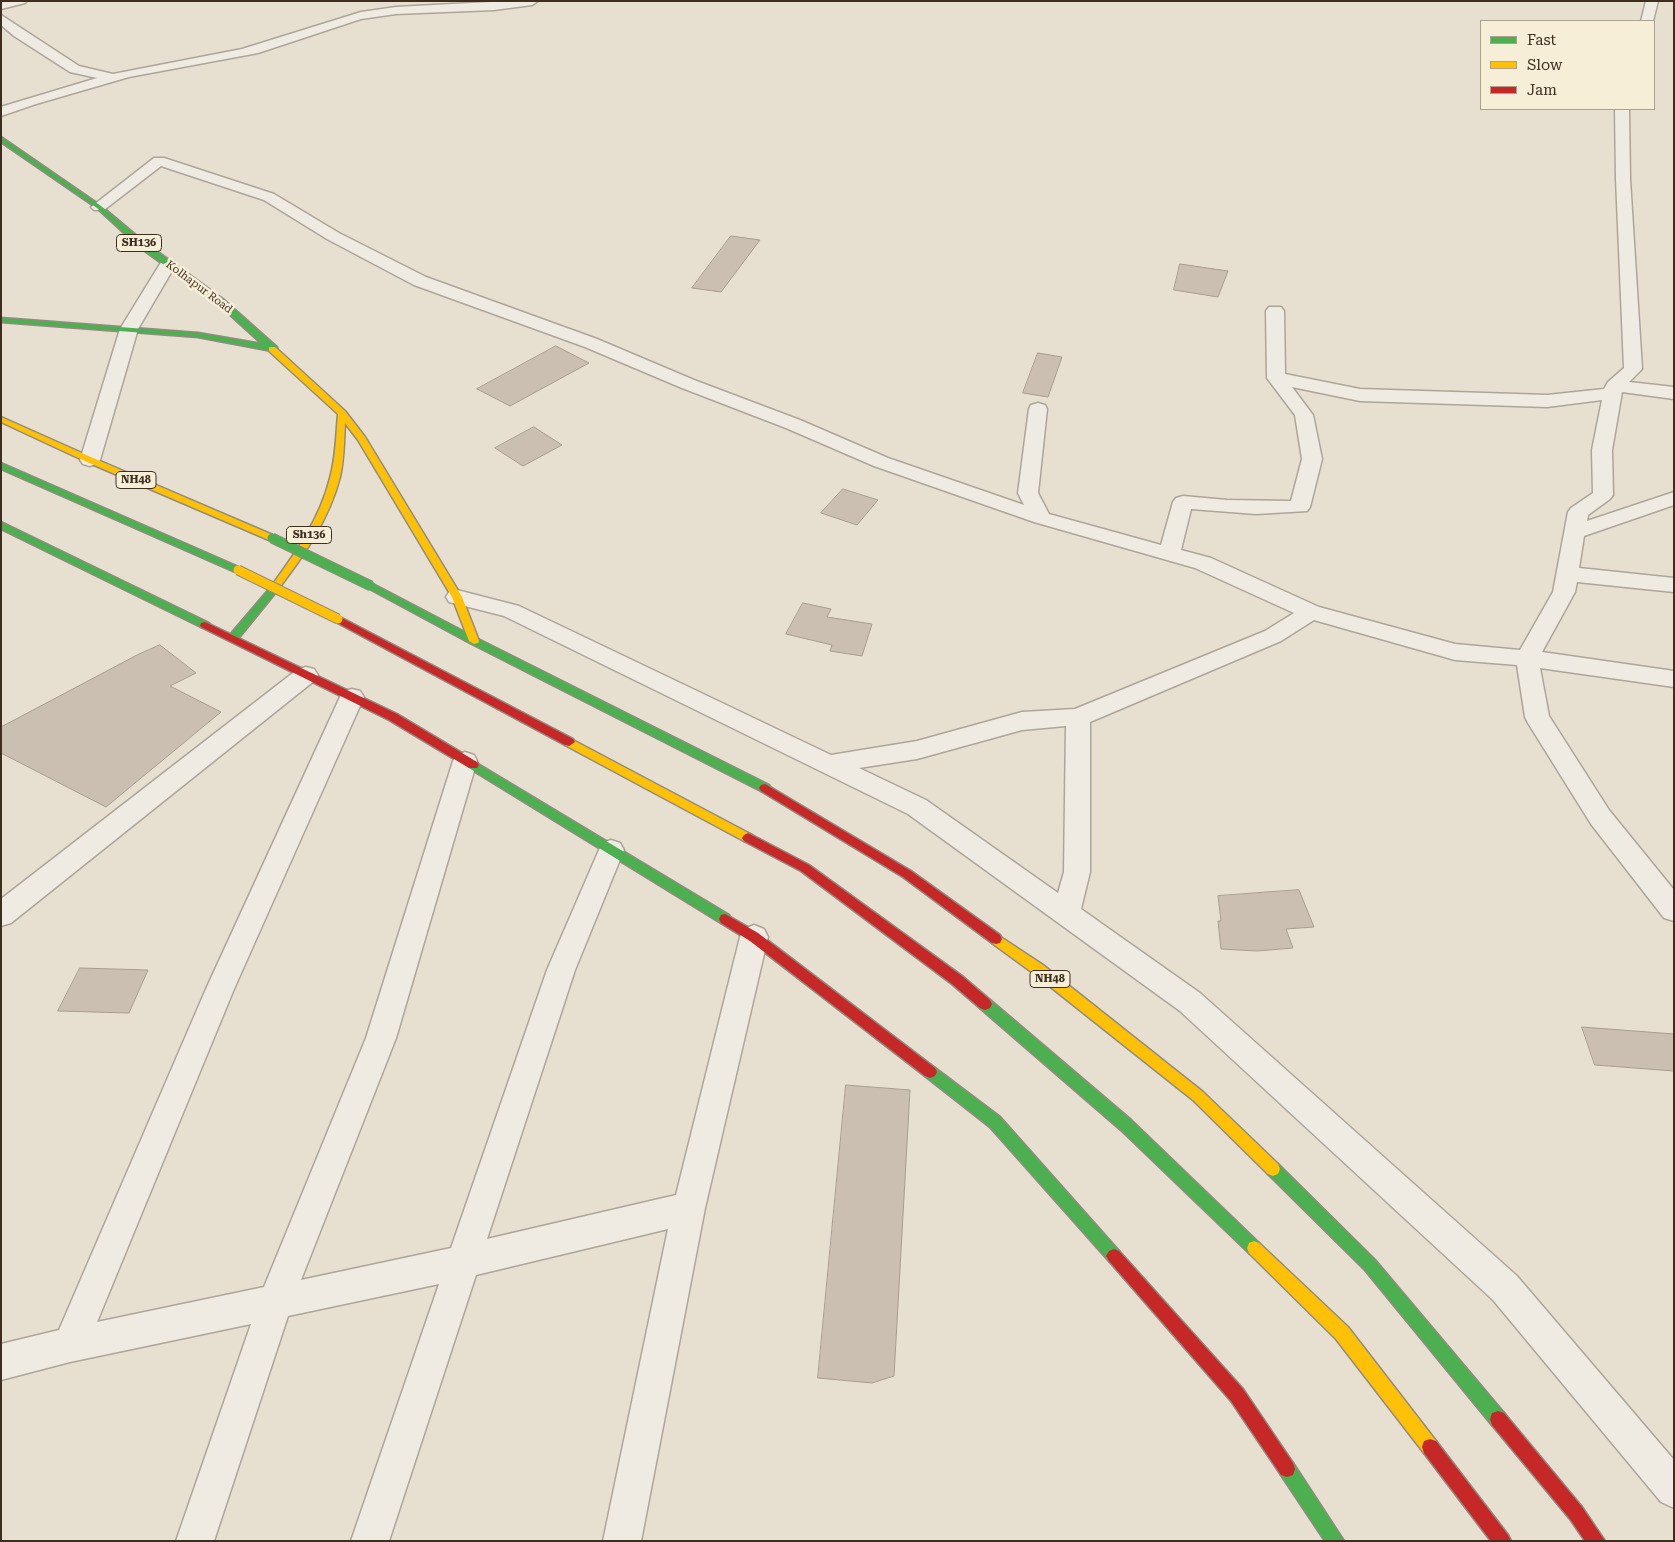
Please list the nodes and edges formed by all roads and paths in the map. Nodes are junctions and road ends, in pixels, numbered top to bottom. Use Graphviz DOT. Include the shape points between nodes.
graph roads {
  1 [pos="21,1"];
  2 [pos="532,1"];
  3 [pos="1652,1"];
  4 [pos="1,6"];
  5 [pos="1,19"];
  6 [pos="1647,20"];
  7 [pos="112,77"];
  8 [pos="1622,110"];
  9 [pos="1,112"];
  10 [pos="1,139"];
  11 [pos="99,206"];
  12 [pos="168,264"];
  13 [pos="1275,311"];
  14 [pos="1,320"];
  15 [pos="129,329"];
  16 [pos="274,349"];
  17 [pos="1276,378"];
  18 [pos="1614,390"];
  19 [pos="1674,393"];
  20 [pos="1038,409"];
  21 [pos="342,413"];
  22 [pos="1,419"];
  23 [pos="90,460"];
  24 [pos="1,466"];
  25 [pos="1674,498"];
  26 [pos="1042,518"];
  27 [pos="1,525"];
  28 [pos="1574,532"];
  29 [pos="1169,554"];
  30 [pos="1567,574"];
  31 [pos="1674,585"];
  32 [pos="456,597"];
  33 [pos="1312,612"];
  34 [pos="233,638"];
  35 [pos="474,641"];
  36 [pos="1527,658"];
  37 [pos="306,675"];
  38 [pos="1674,678"];
  39 [pos="352,697"];
  40 [pos="1078,717"];
  41 [pos="465,761"];
  42 [pos="829,764"];
  43 [pos="611,850"];
  44 [pos="1664,880"];
  45 [pos="1674,910"];
  46 [pos="1066,914"];
  47 [pos="1,915"];
  48 [pos="754,936"];
  49 [pos="689,1208"];
  50 [pos="464,1262"];
  51 [pos="275,1303"];
  52 [pos="70,1345"];
  53 [pos="1,1362"];
  54 [pos="1674,1489"];
  55 [pos="195,1541"];
  56 [pos="370,1541"];
  57 [pos="622,1541"];
  58 [pos="1335,1541"];
  59 [pos="1502,1541"];
  60 [pos="1596,1541"];
  1 -- 4 [label="street"];
  2 -- 7 [label="street" via="511,6 376,13 308,31 255,50"];
  3 -- 6 [label="street"];
  5 -- 7 [label="street" via="75,69"];
  7 -- 9 [label="street"];
  8 -- 18 [label="street" via="1633,370"];
  10 -- 11 [label="main road, Kolhapur Road / SH136"];
  11 -- 12 [label="main road, Kolhapur Road / SH136"];
  11 -- 26 [label="street" via="158,161 269,197 333,236 420,281 591,343 880,462"];
  12 -- 15 [label="street"];
  12 -- 16 [label="main road, Kolhapur Road / SH136" via="221,302"];
  13 -- 17 [label="street"];
  14 -- 15 [label="main road"];
  15 -- 16 [label="main road" via="198,335"];
  15 -- 23 [label="street"];
  16 -- 21 [label="main road, SH136"];
  17 -- 18 [label="street" via="1360,395 1547,402"];
  17 -- 29 [label="street" via="1304,415 1312,460 1300,507 1254,508 1183,502"];
  18 -- 19 [label="street"];
  18 -- 28 [label="street" via="1602,450 1603,495 1578,512"];
  20 -- 26 [label="street" via="1028,493"];
  21 -- 32 [label="main road" via="362,439"];
  21 -- 34 [label="main road, Sh136" via="336,478 320,517 265,602"];
  22 -- 23 [label="main road, NH48"];
  23 -- 35 [label="main road, NH48, bridge" via="272,538"];
  24 -- 59 [label="main road, bridge" via="238,570 338,619 805,868 957,980 1126,1125 1342,1333"];
  25 -- 28 [label="street"];
  26 -- 29 [label="street"];
  27 -- 34 [label="main road"];
  28 -- 30 [label="street"];
  29 -- 33 [label="street" via="1203,563"];
  30 -- 31 [label="street"];
  30 -- 36 [label="street" via="1564,592"];
  32 -- 35 [label="main road"];
  32 -- 42 [label="street" via="511,611"];
  33 -- 36 [label="street" via="1455,652"];
  33 -- 40 [label="street" via="1273,636"];
  34 -- 37 [label="main road"];
  35 -- 60 [label="main road, NH48" via="748,778 908,874 1038,969 1198,1096 1370,1265"];
  36 -- 38 [label="street"];
  36 -- 44 [label="street" via="1537,717 1600,817"];
  37 -- 39 [label="main road"];
  37 -- 47 [label="street"];
  39 -- 41 [label="main road" via="393,717"];
  39 -- 52 [label="street" via="220,989"];
  40 -- 42 [label="street" via="1022,720 917,750"];
  40 -- 46 [label="street" via="1077,872"];
  41 -- 43 [label="main road"];
  41 -- 51 [label="street" via="381,1038"];
  42 -- 46 [label="street" via="918,807"];
  43 -- 48 [label="main road"];
  43 -- 50 [label="street" via="561,970"];
  44 -- 45 [label="street"];
  46 -- 54 [label="street" via="1190,1002 1505,1288"];
  48 -- 49 [label="street"];
  48 -- 58 [label="main road" via="995,1122 1237,1395"];
  49 -- 50 [label="street"];
  49 -- 57 [label="street"];
  50 -- 51 [label="street"];
  50 -- 56 [label="street"];
  51 -- 52 [label="street"];
  51 -- 55 [label="street"];
  52 -- 53 [label="street"];
}
